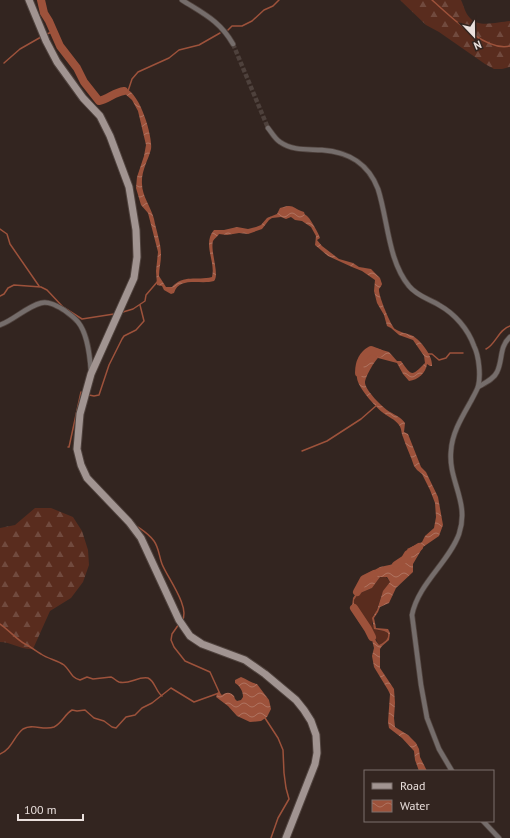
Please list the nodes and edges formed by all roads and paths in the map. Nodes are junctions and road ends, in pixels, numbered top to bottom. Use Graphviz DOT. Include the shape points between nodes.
graph roads {
  1 [pos="29,0"];
  2 [pos="182,0"];
  3 [pos="233,44"];
  4 [pos="268,128"];
  5 [pos="0,325"];
  6 [pos="510,337"];
  7 [pos="91,374"];
  8 [pos="478,387"];
  9 [pos="451,770"];
  10 [pos="485,822"];
  11 [pos="286,838"];
  12 [pos="499,838"];
  1 -- 7 [label="main road" via="57,62 102,121 131,196 137,257 134,278"];
  2 -- 3 [label="street" via="216,22"];
  4 -- 8 [label="street" via="284,145 301,150 342,153 365,167 376,182 399,271 416,293 441,306 468,332 478,355"];
  5 -- 7 [label="street" via="11,321 33,306 46,302 59,307 81,327 88,349"];
  6 -- 8 [label="street" via="503,346 497,372"];
  7 -- 11 [label="main road" via="80,414 78,438 78,457 87,478 141,538 179,620 190,636 202,644 245,660 265,674 296,700 311,721 316,735 315,764"];
  8 -- 9 [label="street" via="456,430 450,459 462,504 461,528 456,542 422,590 412,615 428,718 439,749"];
  10 -- 12 [label="street"];
}
